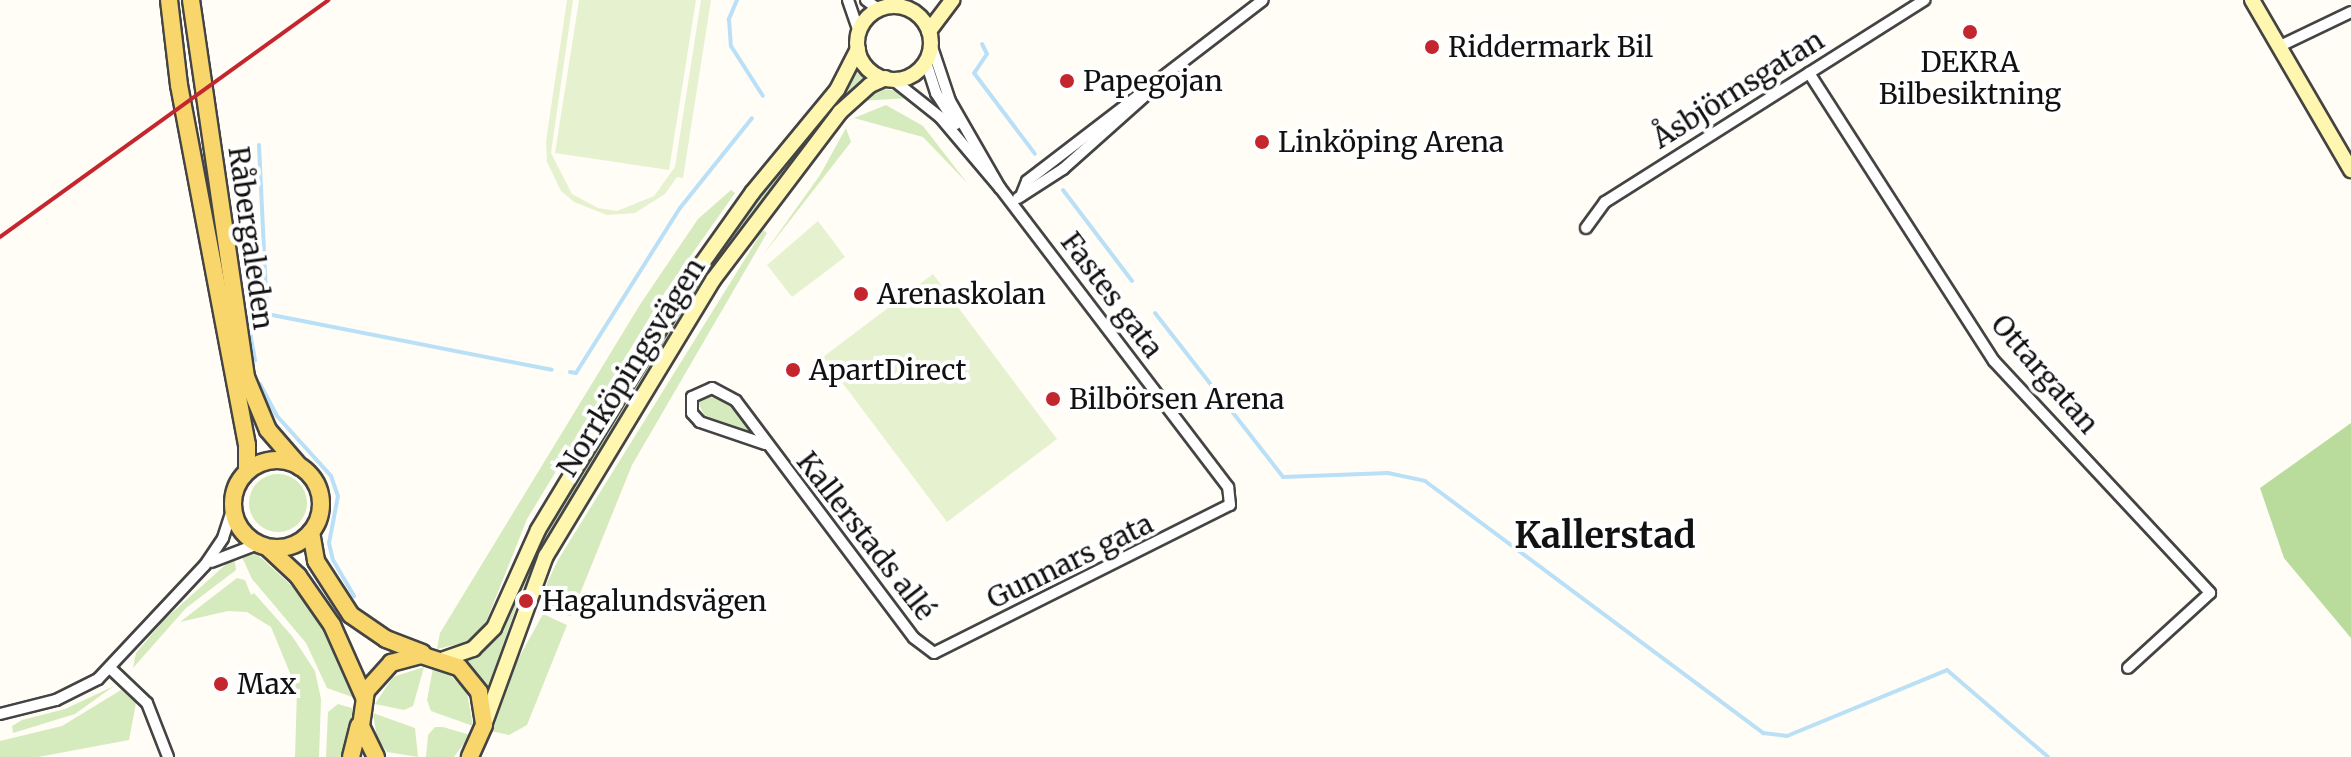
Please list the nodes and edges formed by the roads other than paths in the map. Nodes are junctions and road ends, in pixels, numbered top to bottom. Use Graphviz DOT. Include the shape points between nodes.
graph roads {
  1 [pos="169,0"];
  2 [pos="191,0"];
  3 [pos="848,0"];
  4 [pos="866,0"];
  5 [pos="952,0"];
  6 [pos="1263,0"];
  7 [pos="1925,0"];
  8 [pos="2252,0"];
  9 [pos="910,3"];
  10 [pos="878,9"];
  11 [pos="2351,12"];
  12 [pos="859,32"];
  13 [pos="930,37"];
  14 [pos="2278,47"];
  15 [pos="858,49"];
  16 [pos="926,62"];
  17 [pos="1809,73"];
  18 [pos="889,79"];
  19 [pos="978,150"];
  20 [pos="2351,170"];
  21 [pos="1000,188"];
  22 [pos="1016,199"];
  23 [pos="1586,228"];
  24 [pos="765,444"];
  25 [pos="300,467"];
  26 [pos="247,471"];
  27 [pos="233,508"];
  28 [pos="1226,511"];
  29 [pos="311,532"];
  30 [pos="263,546"];
  31 [pos="205,565"];
  32 [pos="934,653"];
  33 [pos="427,655"];
  34 [pos="444,659"];
  35 [pos="110,668"];
  36 [pos="2128,668"];
  37 [pos="364,697"];
  38 [pos="0,714"];
  39 [pos="361,720"];
  40 [pos="484,725"];
  41 [pos="477,752"];
  42 [pos="168,757"];
  43 [pos="351,757"];
  44 [pos="376,757"];
  1 -- 26 [label="main road, Råbergaleden" via="179,85 247,445"];
  2 -- 25 [label="main road, Råbergaleden" via="246,377 268,430"];
  3 -- 12 [label="street"];
  4 -- 10 [label="street"];
  5 -- 13 [label="main road"];
  6 -- 22 [label="street" via="1027,181"];
  7 -- 17 [label="street, Åsbjörnsgatan"];
  8 -- 14 [label="main road"];
  9 -- 10 [label="main road"];
  9 -- 13 [label="main road"];
  10 -- 12 [label="main road"];
  11 -- 14 [label="street"];
  12 -- 15 [label="main road"];
  13 -- 16 [label="main road"];
  13 -- 19 [label="street, Fastes gata" via="941,83"];
  14 -- 20 [label="main road"];
  15 -- 18 [label="main road" via="868,69"];
  15 -- 34 [label="main road, Norrköpingsvägen" via="837,90 752,193 686,286 538,530 494,628 473,649"];
  16 -- 18 [label="main road" via="911,75"];
  16 -- 19 [label="street, Fastes gata" via="945,109"];
  17 -- 23 [label="street, Åsbjörnsgatan" via="1605,202"];
  17 -- 36 [label="street, Ottargatan" via="1994,361 2210,593"];
  18 -- 21 [label="street, Fastes gata" via="940,117"];
  18 -- 40 [label="main road, Norrköpingsvägen" via="870,85 840,112 705,292 546,556"];
  19 -- 21 [label="street, Fastes gata"];
  21 -- 22 [label="street, Fastes gata"];
  22 -- 28 [label="street, Fastes gata" via="1228,487"];
  24 -- 24 [label="street, Kallerstads allé" via="736,401 721,390 704,388 692,397 692,413 700,422"];
  24 -- 32 [label="street, Kallerstads allé" via="914,638"];
  25 -- 26 [label="main road" via="267,461"];
  25 -- 29 [label="main road" via="320,496"];
  26 -- 27 [label="main road" via="234,492"];
  27 -- 30 [label="main road" via="243,533"];
  27 -- 31 [label="street" via="223,538"];
  28 -- 32 [label="street, Gunnars gata"];
  29 -- 30 [label="main road" via="292,546"];
  29 -- 33 [label="main road" via="316,561 351,615 386,639"];
  30 -- 31 [label="street"];
  30 -- 37 [label="main road" via="298,576 325,615"];
  31 -- 35 [label="street"];
  33 -- 34 [label="main road"];
  33 -- 37 [label="main road" via="391,663"];
  34 -- 40 [label="main road" via="476,685"];
  35 -- 38 [label="street" via="71,695"];
  35 -- 42 [label="street" via="147,703"];
  37 -- 39 [label="main road"];
  39 -- 43 [label="main road"];
  39 -- 44 [label="main road"];
  40 -- 41 [label="main road"];
}
